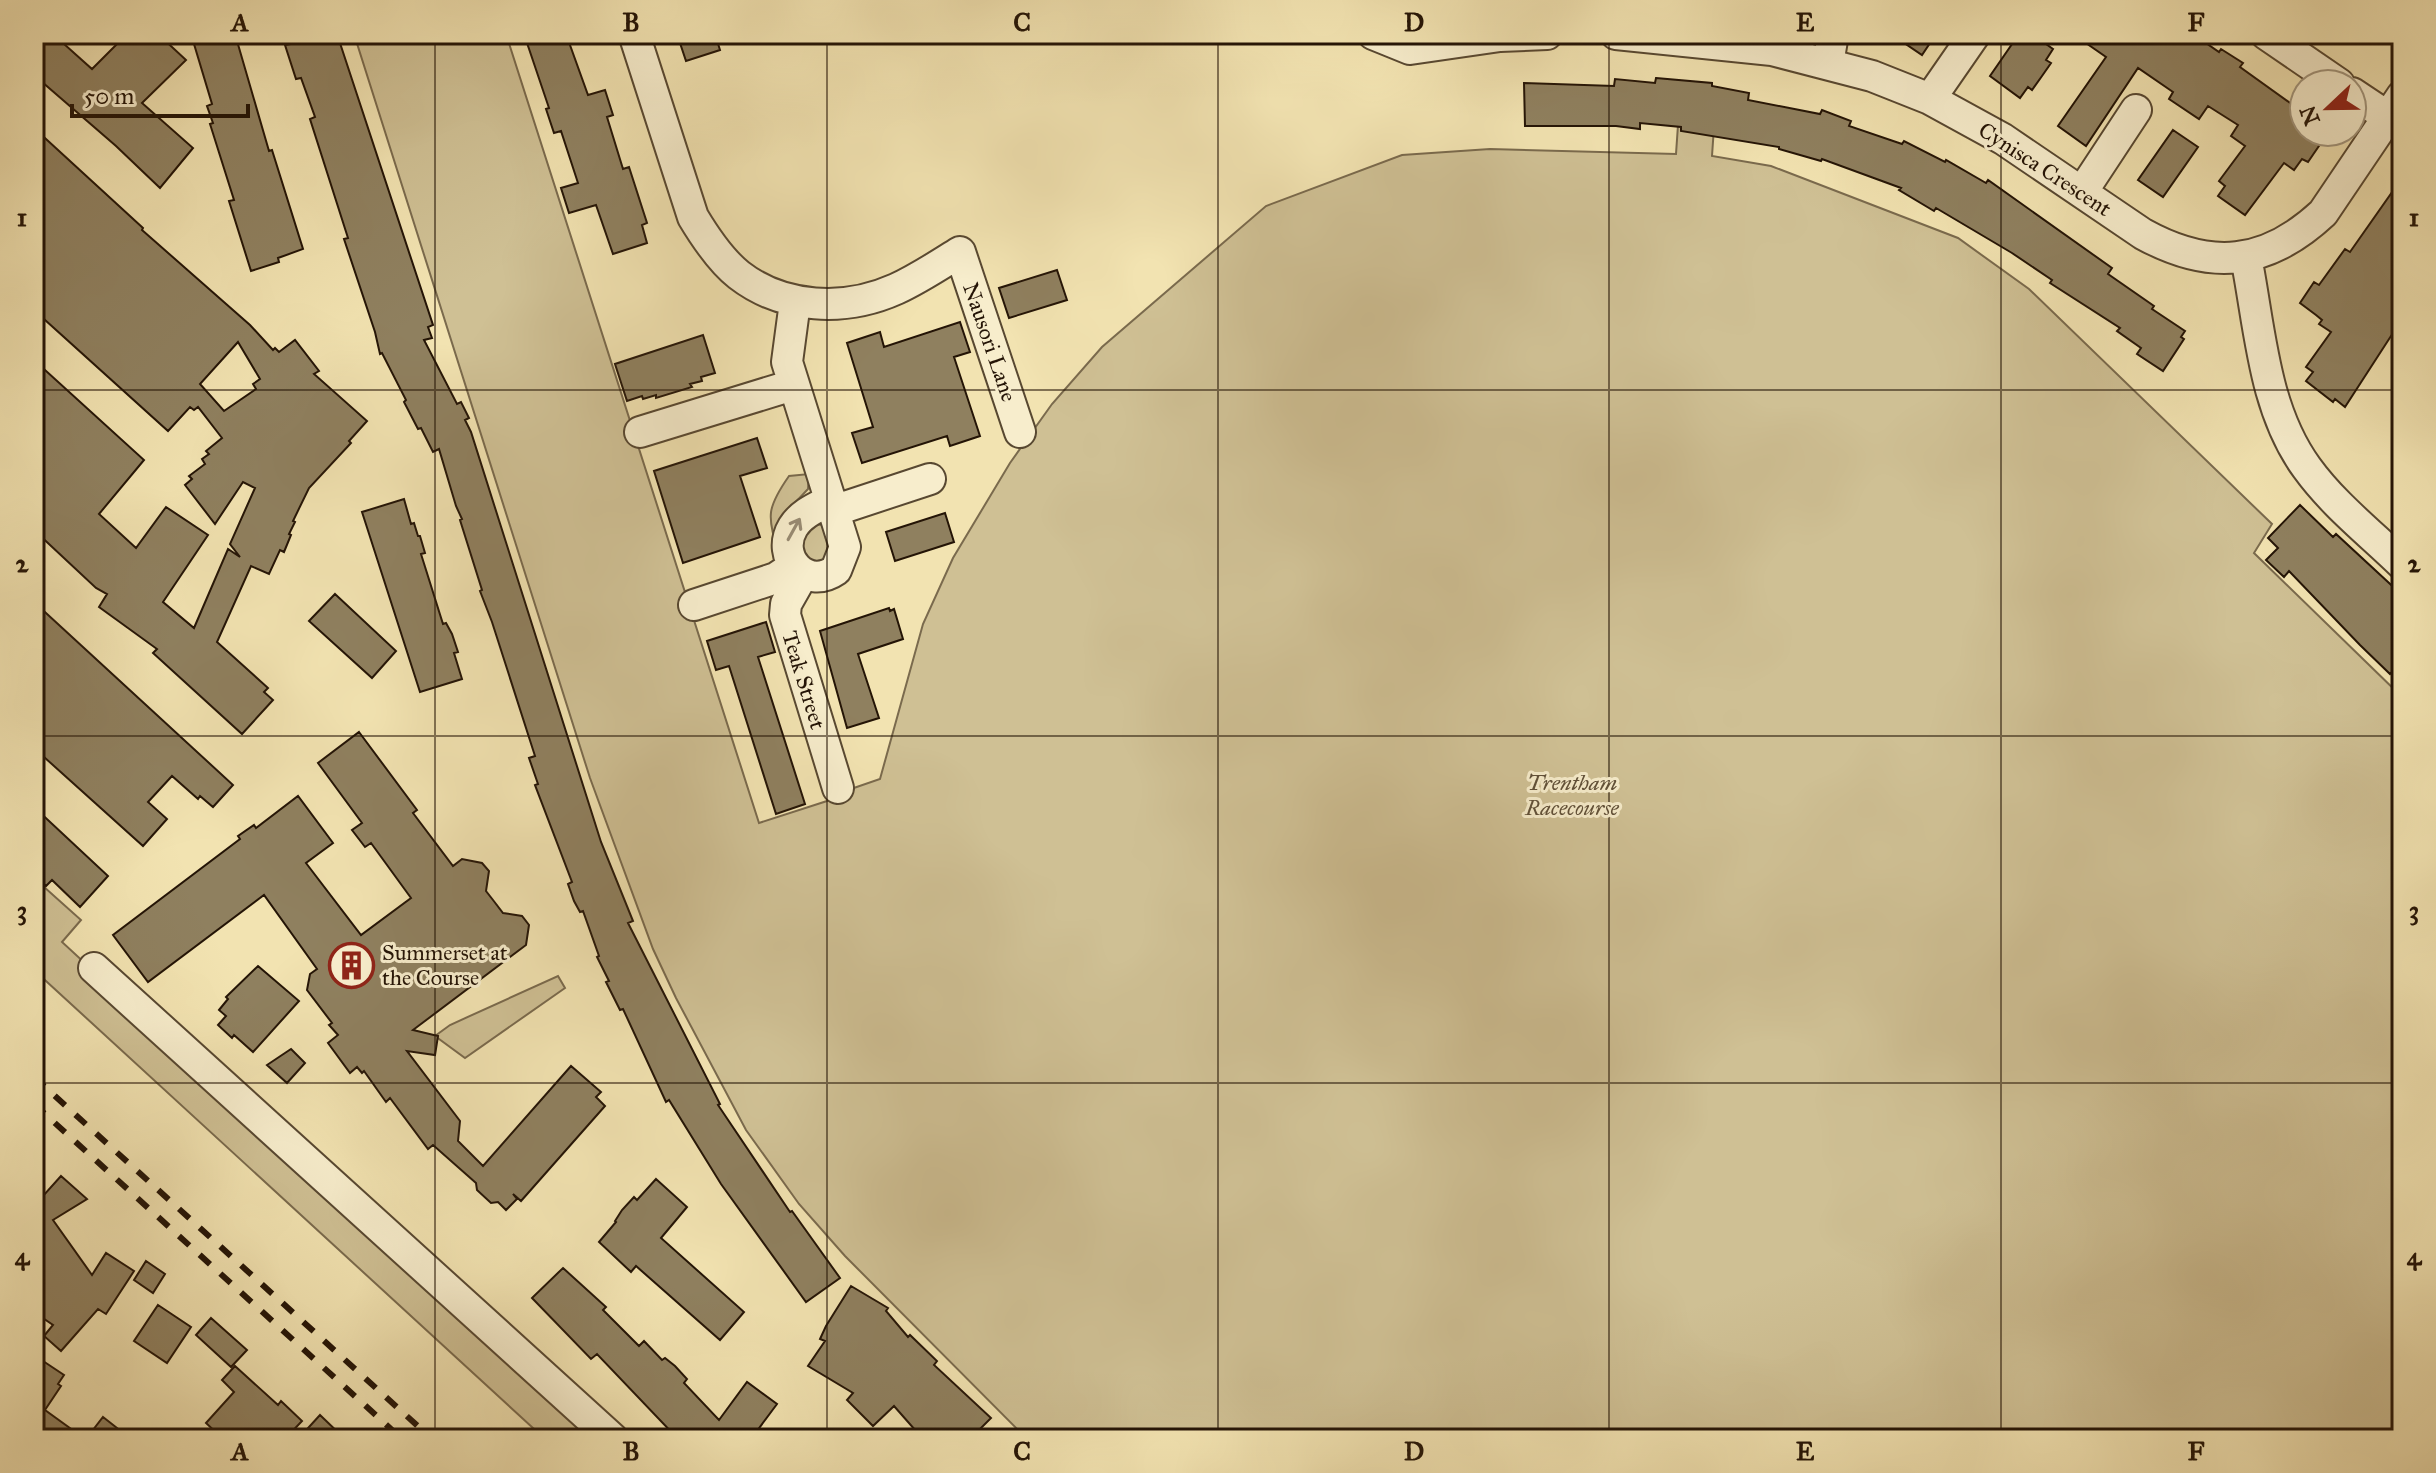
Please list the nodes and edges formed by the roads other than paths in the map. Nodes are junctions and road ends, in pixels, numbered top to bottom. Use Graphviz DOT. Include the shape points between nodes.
graph roads {
  1 [pos="634,34"];
  2 [pos="1373,34"];
  3 [pos="1547,34"];
  4 [pos="1616,34"];
  5 [pos="1833,34"];
  6 [pos="1975,34"];
  7 [pos="2266,34"];
  8 [pos="1828,64"];
  9 [pos="2316,68"];
  10 [pos="2368,98"];
  11 [pos="1930,99"];
  12 [pos="2395,106"];
  13 [pos="2136,110"];
  14 [pos="2082,192"];
  15 [pos="2246,257"];
  16 [pos="795,302"];
  17 [pos="793,385"];
  18 [pos="640,432"];
  19 [pos="1020,432"];
  20 [pos="930,479"];
  21 [pos="831,506"];
  22 [pos="2402,564"];
  23 [pos="799,570"];
  24 [pos="694,605"];
  25 [pos="838,788"];
  26 [pos="94,968"];
  27 [pos="613,1439"];
  1 -- 16 [label="street" via="693,217 705,238 737,274"];
  2 -- 3 [label="street" via="1410,49"];
  4 -- 8 [label="street, Cynisca Crescent" via="1772,50"];
  5 -- 8 [label="street"];
  6 -- 11 [label="street"];
  7 -- 9 [label="street"];
  8 -- 11 [label="street, Cynisca Crescent"];
  10 -- 12 [label="street"];
  11 -- 14 [label="street, Cynisca Crescent"];
  12 -- 15 [label="street, Cynisca Crescent" via="2323,213 2292,238"];
  13 -- 14 [label="street"];
  14 -- 15 [label="street, Cynisca Crescent" via="2166,246 2209,258"];
  15 -- 22 [label="street" via="2283,426 2308,470"];
  16 -- 17 [label="street" via="788,349"];
  16 -- 19 [label="street, Nausori Lane" via="867,299 960,252"];
  17 -- 18 [label="street"];
  17 -- 21 [label="street"];
  20 -- 21 [label="street, Teak Street"];
  23 -- 21 [label="street, Teak Street, one-way" via="787,549 794,525 810,510"];
  21 -- 23 [label="street" via="845,547 840,564 824,577"];
  23 -- 24 [label="street"];
  23 -- 25 [label="street, Teak Street" via="785,615"];
  26 -- 27 [label="street"];
}
